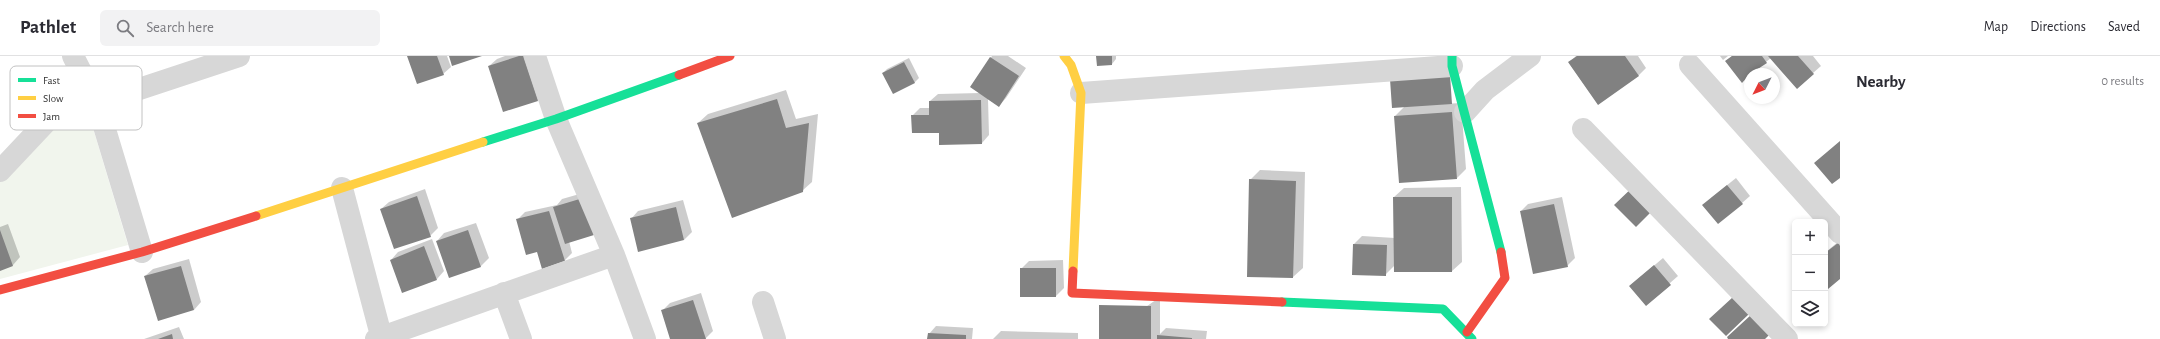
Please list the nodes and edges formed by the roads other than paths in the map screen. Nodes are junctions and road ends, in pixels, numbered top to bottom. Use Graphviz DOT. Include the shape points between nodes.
graph roads {
  1 [pos="73,56"];
  2 [pos="239,56"];
  3 [pos="536,56"];
  4 [pos="730,56"];
  5 [pos="1064,56"];
  6 [pos="1530,56"];
  7 [pos="1452,61"];
  8 [pos="1690,65"];
  9 [pos="78,66"];
  10 [pos="142,88"];
  11 [pos="1081,93"];
  12 [pos="1465,112"];
  13 [pos="556,119"];
  14 [pos="1583,129"];
  15 [pos="39,130"];
  16 [pos="105,130"];
  17 [pos="0,171"];
  18 [pos="342,188"];
  19 [pos="1840,233"];
  20 [pos="142,252"];
  21 [pos="614,255"];
  22 [pos="0,290"];
  23 [pos="504,293"];
  24 [pos="763,302"];
  25 [pos="1469,335"];
  26 [pos="380,338"];
  27 [pos="521,339"];
  28 [pos="645,339"];
  29 [pos="776,339"];
  30 [pos="1787,339"];
  1 -- 9 [label="street"];
  2 -- 10 [label="street"];
  3 -- 13 [label="street"];
  4 -- 13 [label="street"];
  5 -- 11 [label="street" via="1071,65"];
  6 -- 12 [label="street" via="1485,90"];
  7 -- 11 [label="street"];
  7 -- 12 [label="street"];
  8 -- 19 [label="street"];
  11 -- 25 [label="street" via="1072,293 1443,308"];
  12 -- 25 [label="street" via="1502,256 1505,278"];
  13 -- 18 [label="street"];
  13 -- 21 [label="street"];
  14 -- 30 [label="street"];
  15 -- 17 [label="street"];
  16 -- 20 [label="street"];
  18 -- 20 [label="street"];
  18 -- 26 [label="street"];
  20 -- 22 [label="street"];
  21 -- 23 [label="street"];
  21 -- 28 [label="street"];
  23 -- 26 [label="street"];
  23 -- 27 [label="street"];
  24 -- 29 [label="street"];
}
